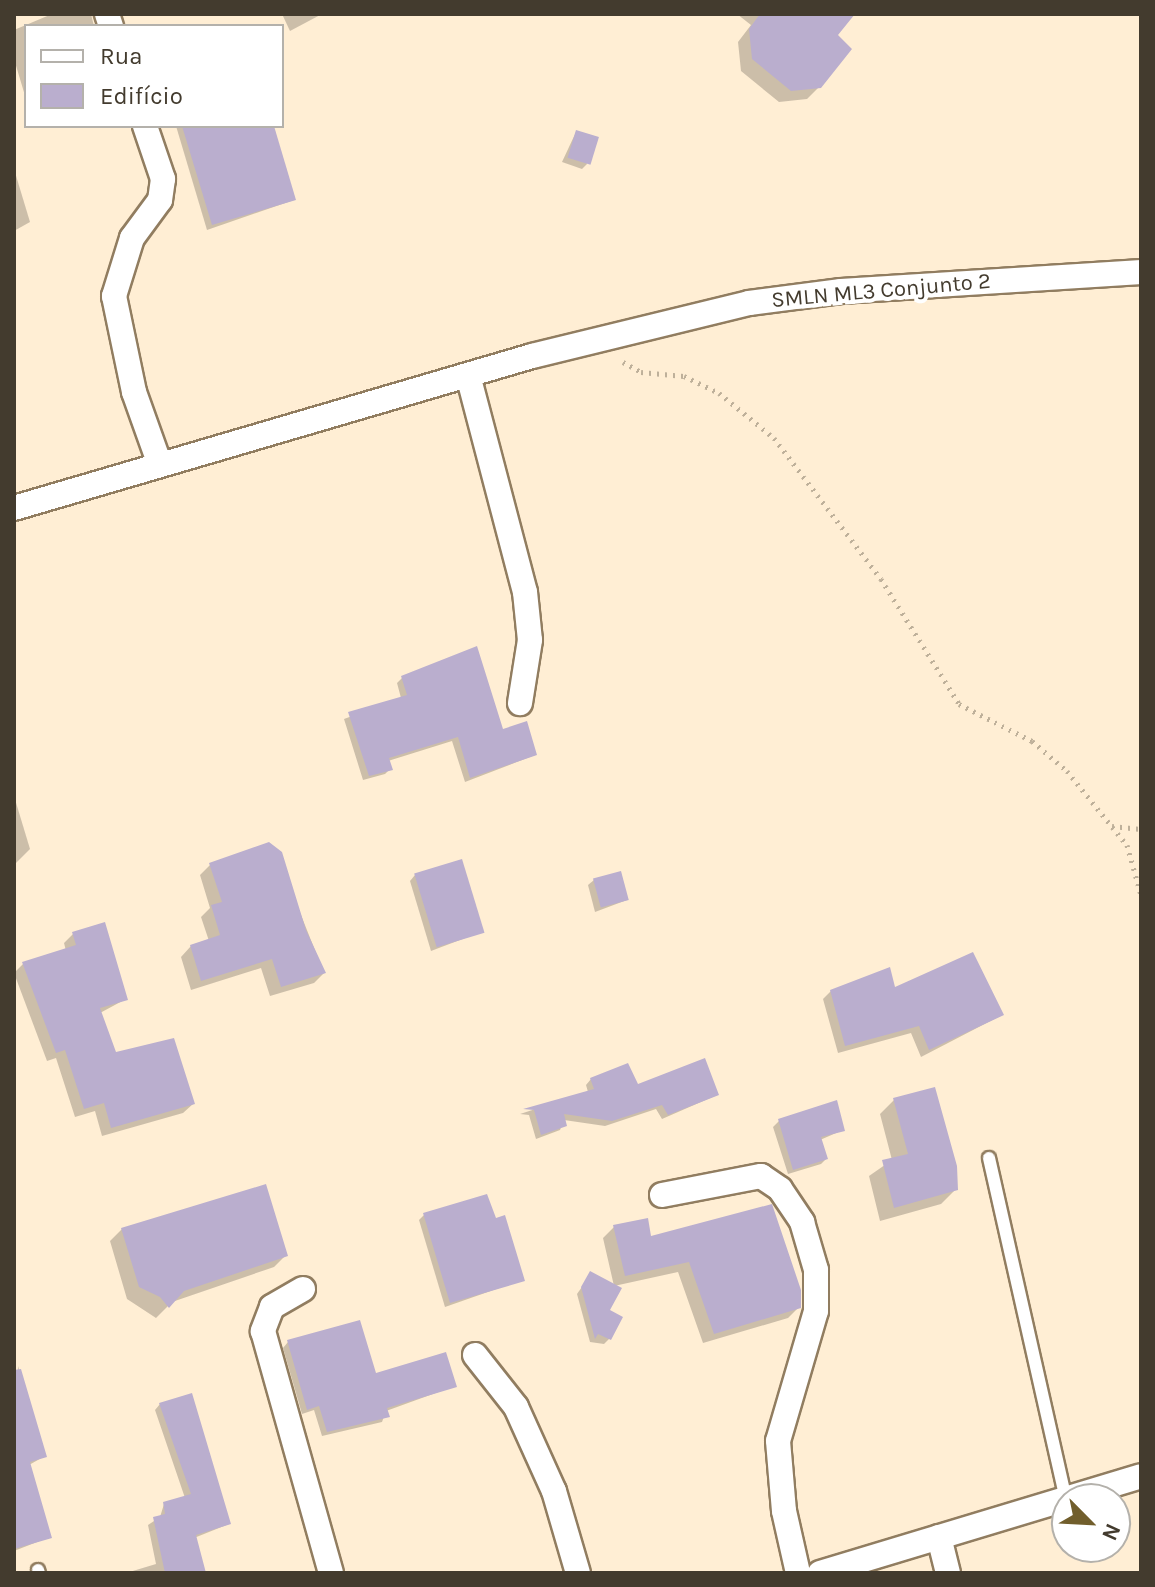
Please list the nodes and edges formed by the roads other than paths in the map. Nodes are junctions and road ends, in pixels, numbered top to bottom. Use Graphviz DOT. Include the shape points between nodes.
graph roads {
  1 [pos="146,128"];
  2 [pos="1141,272"];
  3 [pos="468,375"];
  4 [pos="160,465"];
  5 [pos="14,508"];
  6 [pos="520,703"];
  7 [pos="989,1158"];
  8 [pos="662,1195"];
  9 [pos="303,1289"];
  10 [pos="475,1355"];
  11 [pos="1141,1476"];
  12 [pos="1062,1483"];
  13 [pos="1118,1483"];
  14 [pos="1051,1503"];
  15 [pos="939,1537"];
  16 [pos="331,1573"];
  17 [pos="578,1573"];
  18 [pos="798,1573"];
  19 [pos="820,1573"];
  20 [pos="948,1573"];
  1 -- 4 [label="street" via="163,179 160,200 132,238 114,296 134,392"];
  2 -- 3 [label="street, SMLN ML3 Conjunto 2" via="841,291 749,303"];
  3 -- 4 [label="street, SMLN ML3 Conjunto 2"];
  3 -- 6 [label="street" via="525,592 530,640"];
  4 -- 5 [label="street, SMLN ML3 Conjunto 2"];
  7 -- 12 [label="lane"];
  8 -- 18 [label="street" via="761,1176 780,1189 802,1222 816,1270 816,1311 778,1441 784,1511"];
  9 -- 16 [label="street" via="272,1307 263,1331"];
  10 -- 17 [label="street" via="516,1407 554,1491"];
  11 -- 13 [label="street"];
  14 -- 15 [label="street"];
  15 -- 19 [label="street"];
  15 -- 20 [label="street"];
}
